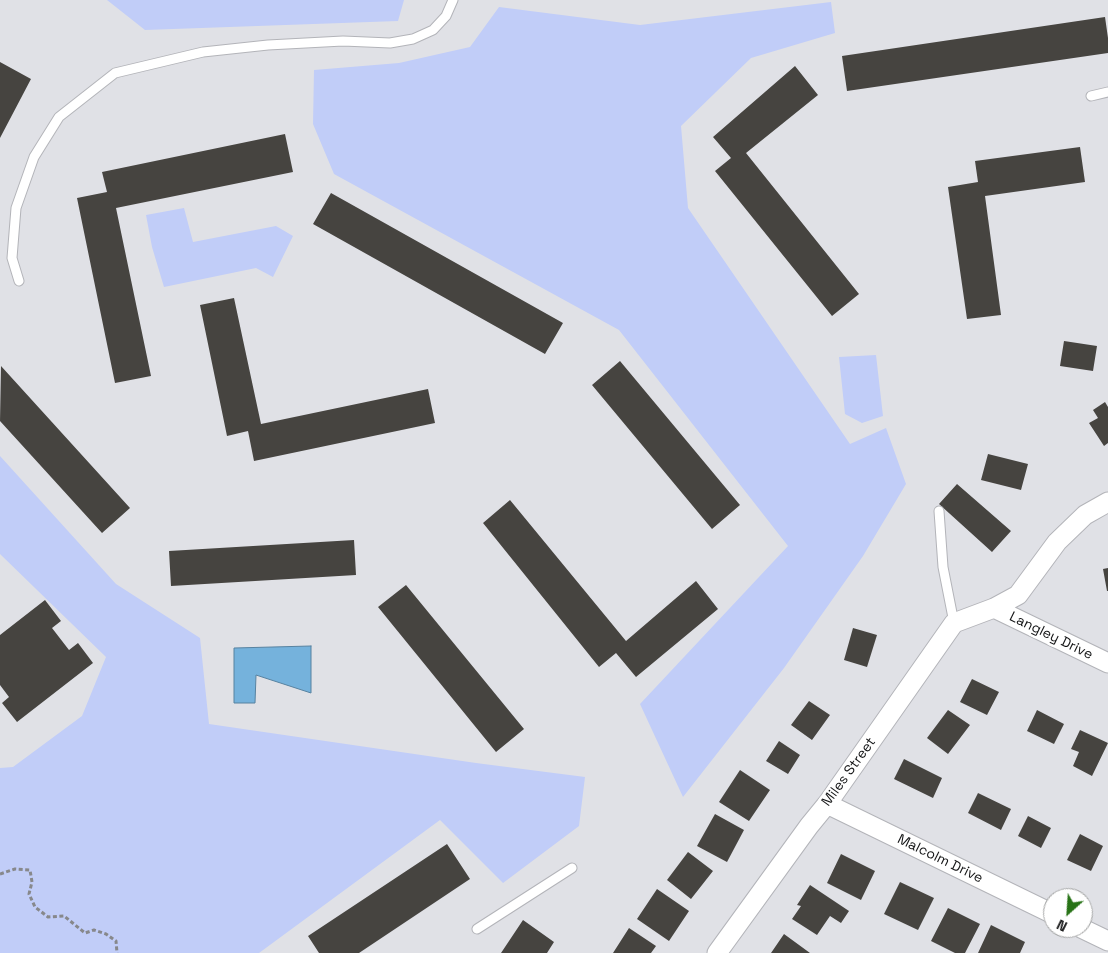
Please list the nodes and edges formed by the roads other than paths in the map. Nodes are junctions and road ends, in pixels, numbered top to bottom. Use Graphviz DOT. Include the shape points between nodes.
graph roads {
  1 [pos="453,0"];
  2 [pos="1108,92"];
  3 [pos="1091,96"];
  4 [pos="18,281"];
  5 [pos="1108,502"];
  6 [pos="939,511"];
  7 [pos="994,608"];
  8 [pos="954,623"];
  9 [pos="1108,664"];
  10 [pos="827,804"];
  11 [pos="572,868"];
  12 [pos="1043,909"];
  13 [pos="477,929"];
  14 [pos="1093,934"];
  15 [pos="1108,941"];
  16 [pos="717,953"];
  1 -- 4 [label="lane" via="446,16 433,30 413,39 390,43 343,41 258,46 203,52 115,73 59,117 34,157 16,208 12,258"];
  2 -- 3 [label="lane"];
  5 -- 7 [label="street" via="1085,515 1057,542 1018,595"];
  6 -- 8 [label="lane" via="943,567"];
  7 -- 8 [label="street"];
  7 -- 9 [label="street, Langley Drive"];
  8 -- 10 [label="street, Miles Street"];
  10 -- 12 [label="street, Malcolm Drive"];
  10 -- 16 [label="street, Miles Street"];
  11 -- 13 [label="lane"];
  14 -- 15 [label="street"];
}
